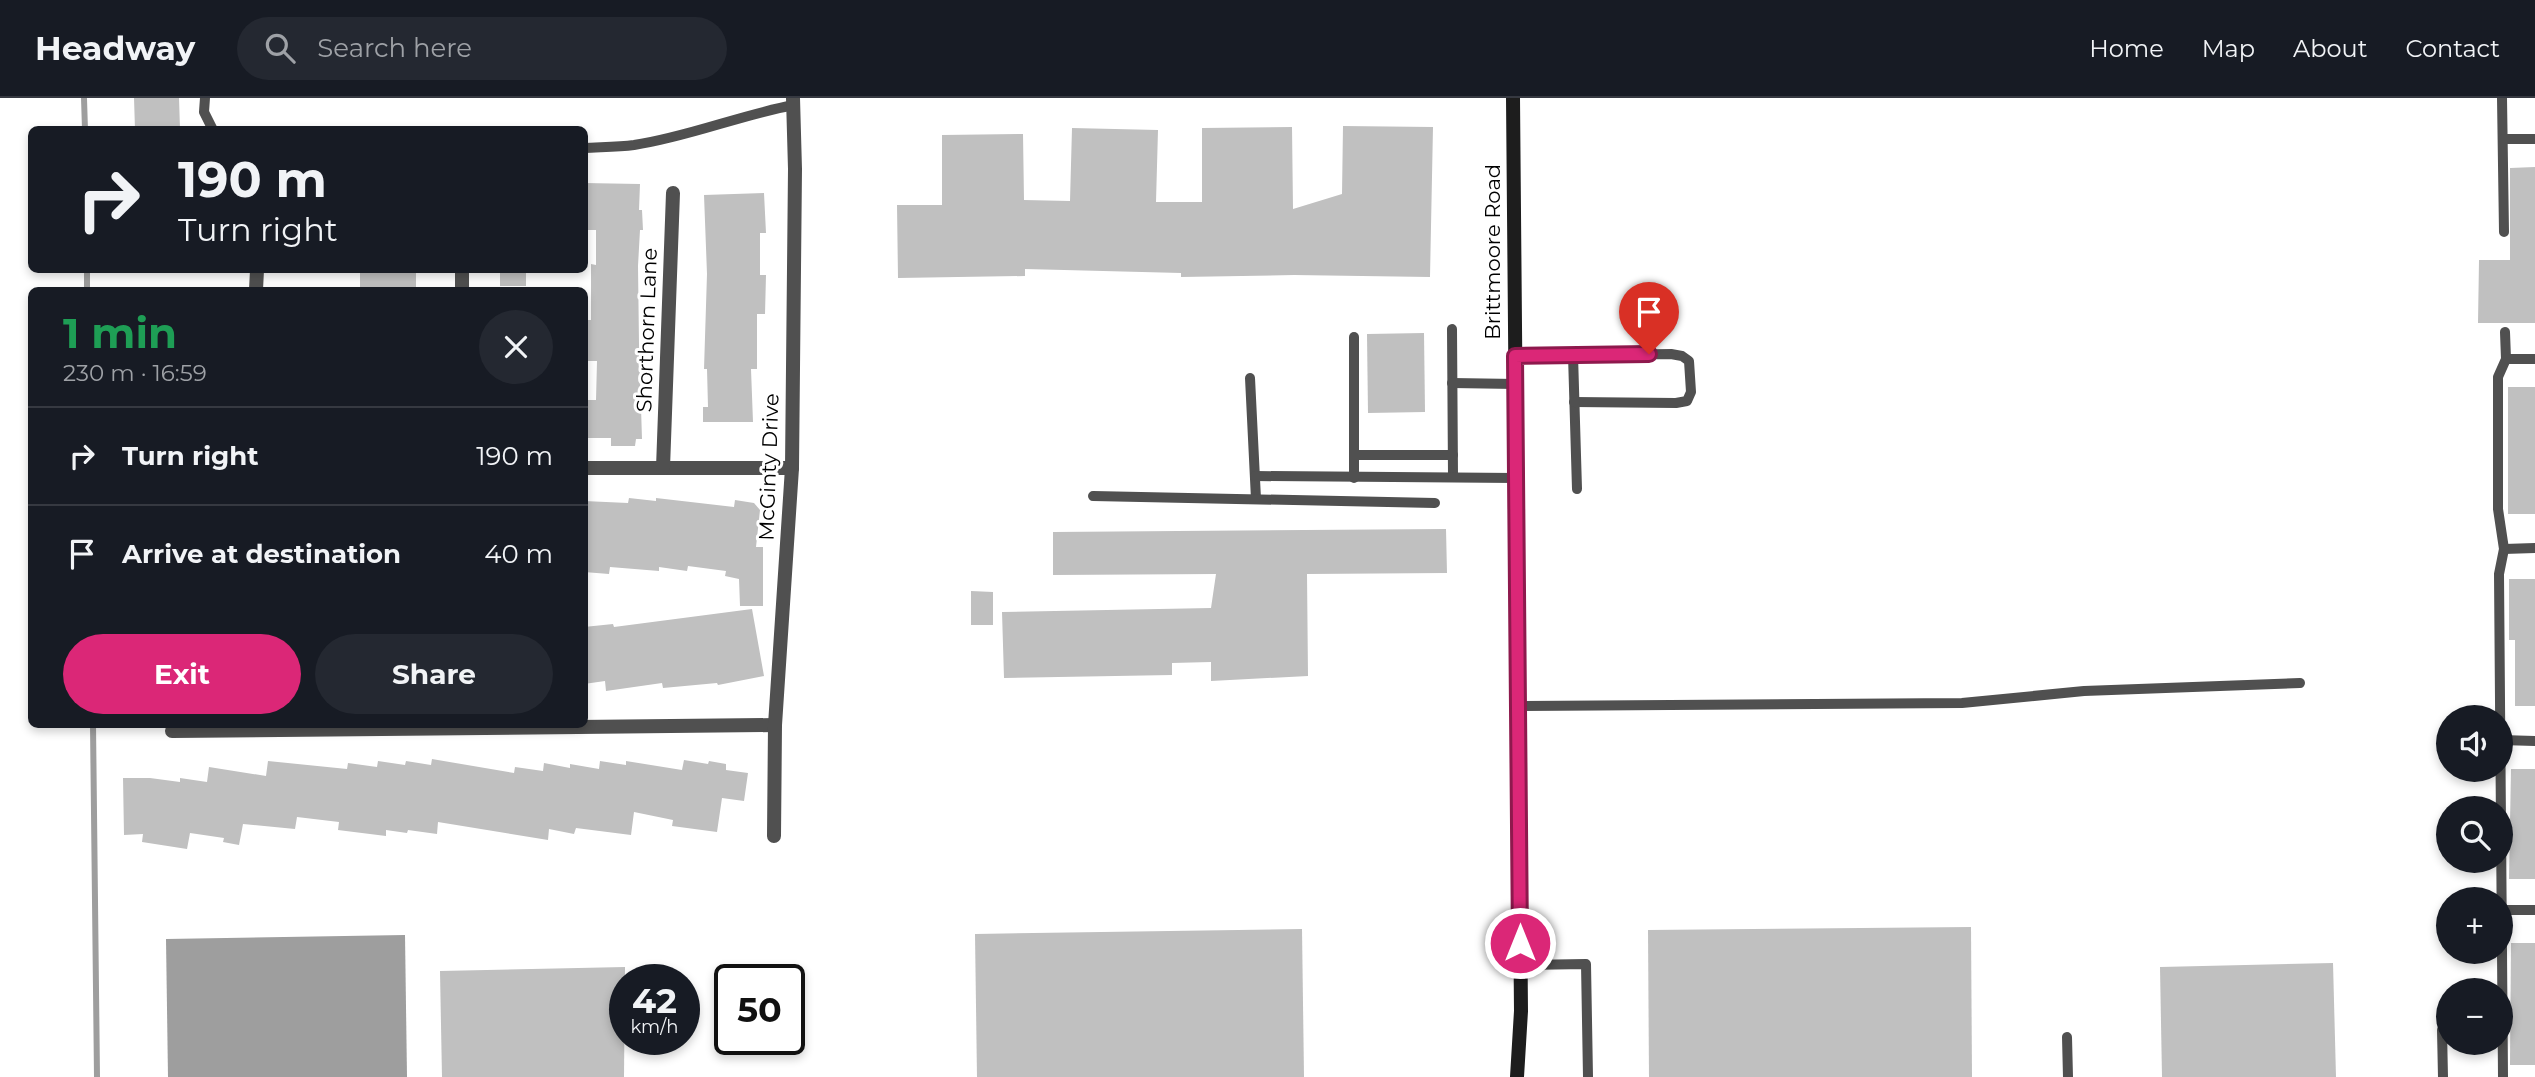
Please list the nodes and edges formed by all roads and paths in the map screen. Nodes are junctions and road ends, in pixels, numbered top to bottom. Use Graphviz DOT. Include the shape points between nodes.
graph roads {
  1 [pos="205,98"];
  2 [pos="1513,98"];
  3 [pos="2502,98"];
  4 [pos="794,101"];
  5 [pos="211,126"];
  6 [pos="2503,139"];
  7 [pos="2535,139"];
  8 [pos="588,148"];
  9 [pos="673,193"];
  10 [pos="2504,232"];
  11 [pos="1452,329"];
  12 [pos="2505,332"];
  13 [pos="1354,337"];
  14 [pos="1573,355"];
  15 [pos="1515,356"];
  16 [pos="2506,359"];
  17 [pos="2535,359"];
  18 [pos="1250,378"];
  19 [pos="1452,383"];
  20 [pos="1516,384"];
  21 [pos="1574,402"];
  22 [pos="1354,455"];
  23 [pos="1453,455"];
  24 [pos="588,468"];
  25 [pos="663,468"];
  26 [pos="792,468"];
  27 [pos="1255,476"];
  28 [pos="1453,477"];
  29 [pos="1354,478"];
  30 [pos="1516,478"];
  31 [pos="1577,489"];
  32 [pos="1093,496"];
  33 [pos="1256,499"];
  34 [pos="1435,503"];
  35 [pos="2535,548"];
  36 [pos="2504,549"];
  37 [pos="2300,683"];
  38 [pos="2501,705"];
  39 [pos="1518,706"];
  40 [pos="775,725"];
  41 [pos="588,727"];
  42 [pos="474,728"];
  43 [pos="172,731"];
  44 [pos="2513,740"];
  45 [pos="2535,741"];
  46 [pos="2501,782"];
  47 [pos="774,836"];
  48 [pos="2502,887"];
  49 [pos="2535,909"];
  50 [pos="2513,910"];
  51 [pos="2502,964"];
  52 [pos="1521,965"];
  53 [pos="2067,1037"];
  54 [pos="2443,1055"];
  55 [pos="1517,1077"];
  56 [pos="1588,1077"];
  57 [pos="2068,1077"];
  58 [pos="2443,1077"];
  59 [pos="2502,1077"];
  1 -- 5 [label="lane" via="204,112"];
  2 -- 15 [label="main road, Brittmoore Road"];
  3 -- 6 [label="lane"];
  4 -- 8 [label="lane" via="634,145"];
  4 -- 26 [label="street, McGinty Drive"];
  6 -- 7 [label="lane"];
  6 -- 10 [label="lane"];
  9 -- 25 [label="street, Shorthorn Lane"];
  11 -- 19 [label="lane"];
  12 -- 16 [label="lane"];
  13 -- 22 [label="lane"];
  14 -- 15 [label="lane"];
  14 -- 21 [label="lane"];
  14 -- 21 [label="lane" via="1682,356 1689,361 1691,392 1687,401 1676,403"];
  15 -- 20 [label="main road, Brittmoore Road"];
  16 -- 17 [label="lane"];
  16 -- 36 [label="lane" via="2498,377 2498,509"];
  18 -- 27 [label="lane"];
  19 -- 20 [label="lane"];
  19 -- 23 [label="lane"];
  20 -- 30 [label="main road, Brittmoore Road"];
  21 -- 31 [label="lane"];
  22 -- 23 [label="lane"];
  22 -- 29 [label="lane"];
  23 -- 28 [label="lane"];
  24 -- 25 [label="street"];
  25 -- 26 [label="street"];
  26 -- 40 [label="street, McGinty Drive"];
  27 -- 29 [label="lane"];
  27 -- 33 [label="lane"];
  28 -- 29 [label="lane"];
  28 -- 30 [label="lane"];
  30 -- 39 [label="main road, Brittmoore Road"];
  32 -- 33 [label="lane"];
  33 -- 34 [label="lane"];
  35 -- 36 [label="lane"];
  36 -- 38 [label="lane" via="2499,574"];
  37 -- 39 [label="lane" via="2084,691 1962,703"];
  39 -- 52 [label="main road, Brittmoore Road"];
  40 -- 41 [label="street"];
  40 -- 47 [label="street, McGinty Drive"];
  42 -- 43 [label="street"];
  44 -- 45 [label="lane"];
  46 -- 48 [label="lane"];
  49 -- 50 [label="lane"];
  51 -- 59 [label="lane"];
  52 -- 55 [label="main road, Brittmoore Road"];
  52 -- 56 [label="lane" via="1586,964"];
  53 -- 57 [label="lane"];
  54 -- 58 [label="lane"];
}
